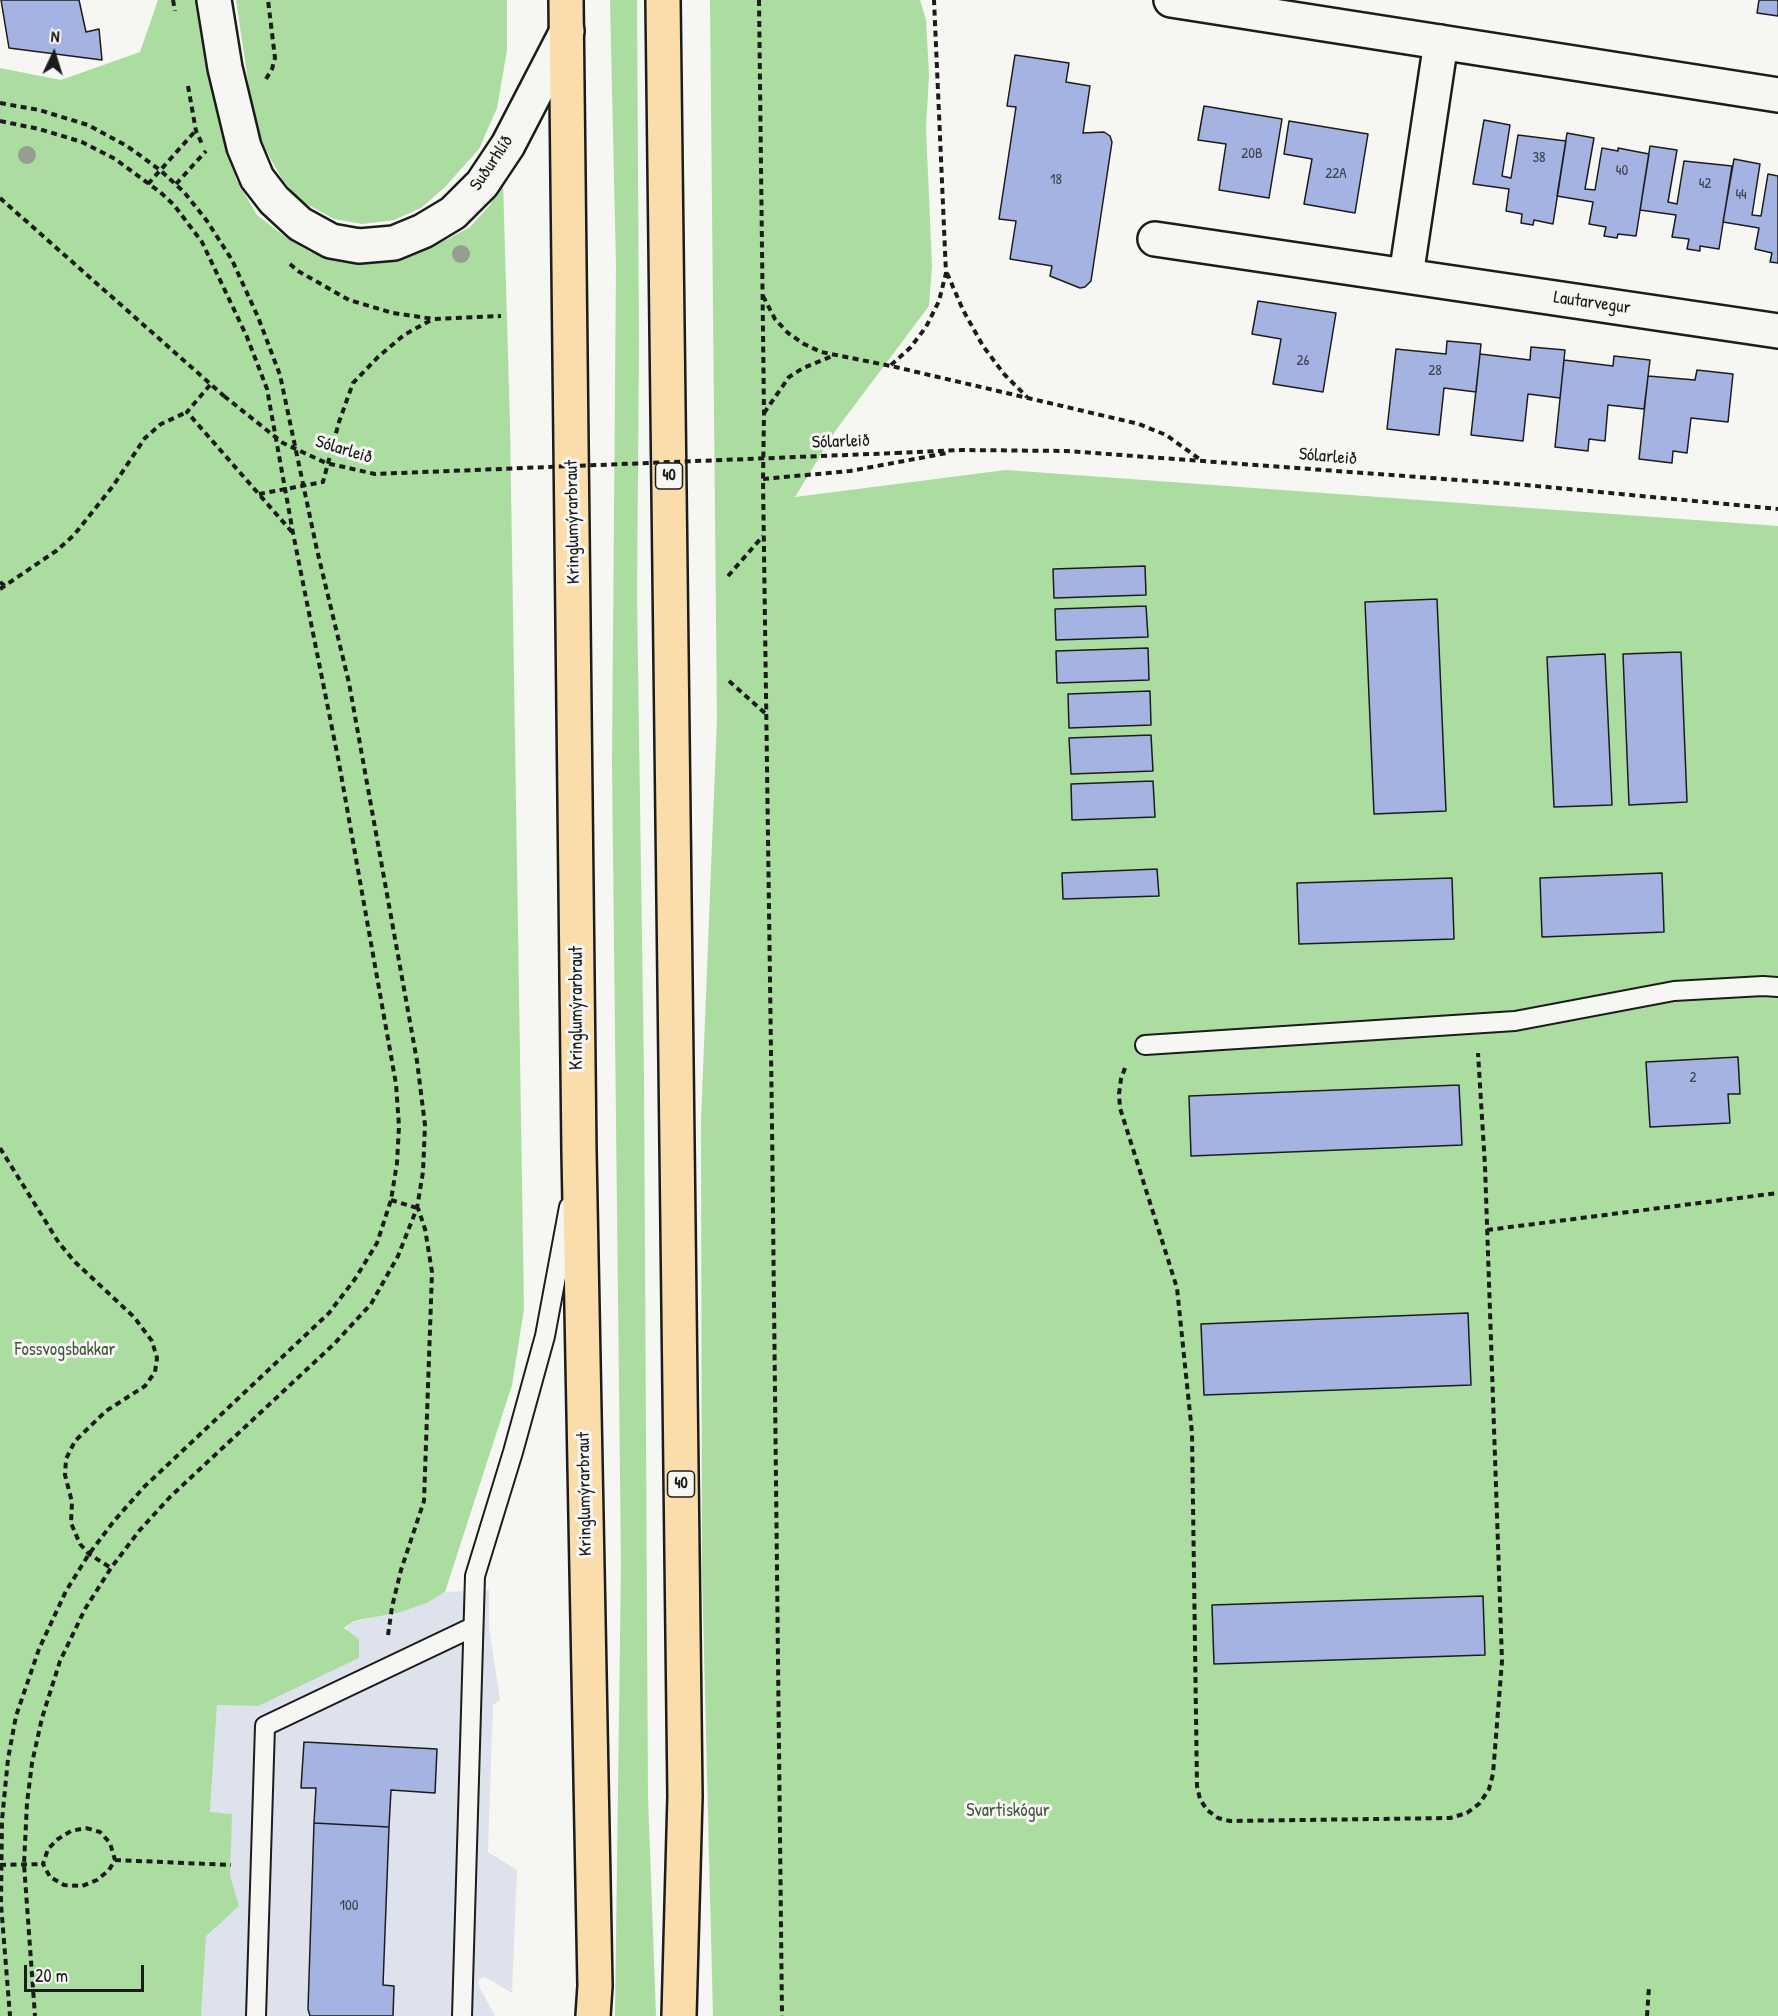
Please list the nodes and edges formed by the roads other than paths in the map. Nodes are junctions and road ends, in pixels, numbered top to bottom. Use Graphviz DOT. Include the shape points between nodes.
graph roads {
  1 [pos="214,0"];
  2 [pos="663,0"];
  3 [pos="1171,0"];
  4 [pos="567,16"];
  5 [pos="1441,42"];
  6 [pos="1778,95"];
  7 [pos="1155,239"];
  8 [pos="1406,276"];
  9 [pos="1778,331"];
  10 [pos="1778,987"];
  11 [pos="1145,1045"];
  12 [pos="579,1152"];
  13 [pos="473,1627"];
  14 [pos="256,2016"];
  15 [pos="462,2016"];
  16 [pos="593,2016"];
  17 [pos="679,2016"];
  1 -- 4 [label="street, Suðurhlíð" via="244,147 257,178 300,224 331,241 359,246 394,243 423,231 453,213 482,184 508,145"];
  2 -- 17 [label="main road, 40" via="685,1796"];
  3 -- 5 [label="street"];
  4 -- 12 [label="main road, Kringlumýrarbraut"];
  5 -- 6 [label="street"];
  5 -- 8 [label="street"];
  7 -- 8 [label="street, Lautarvegur"];
  8 -- 9 [label="street, Lautarvegur"];
  10 -- 11 [label="lane" via="1674,991 1515,1022"];
  12 -- 13 [label="lane" via="545,1336 475,1576"];
  12 -- 16 [label="main road, Kringlumýrarbraut"];
  13 -- 14 [label="lane" via="265,1726"];
  13 -- 15 [label="lane"];
}
